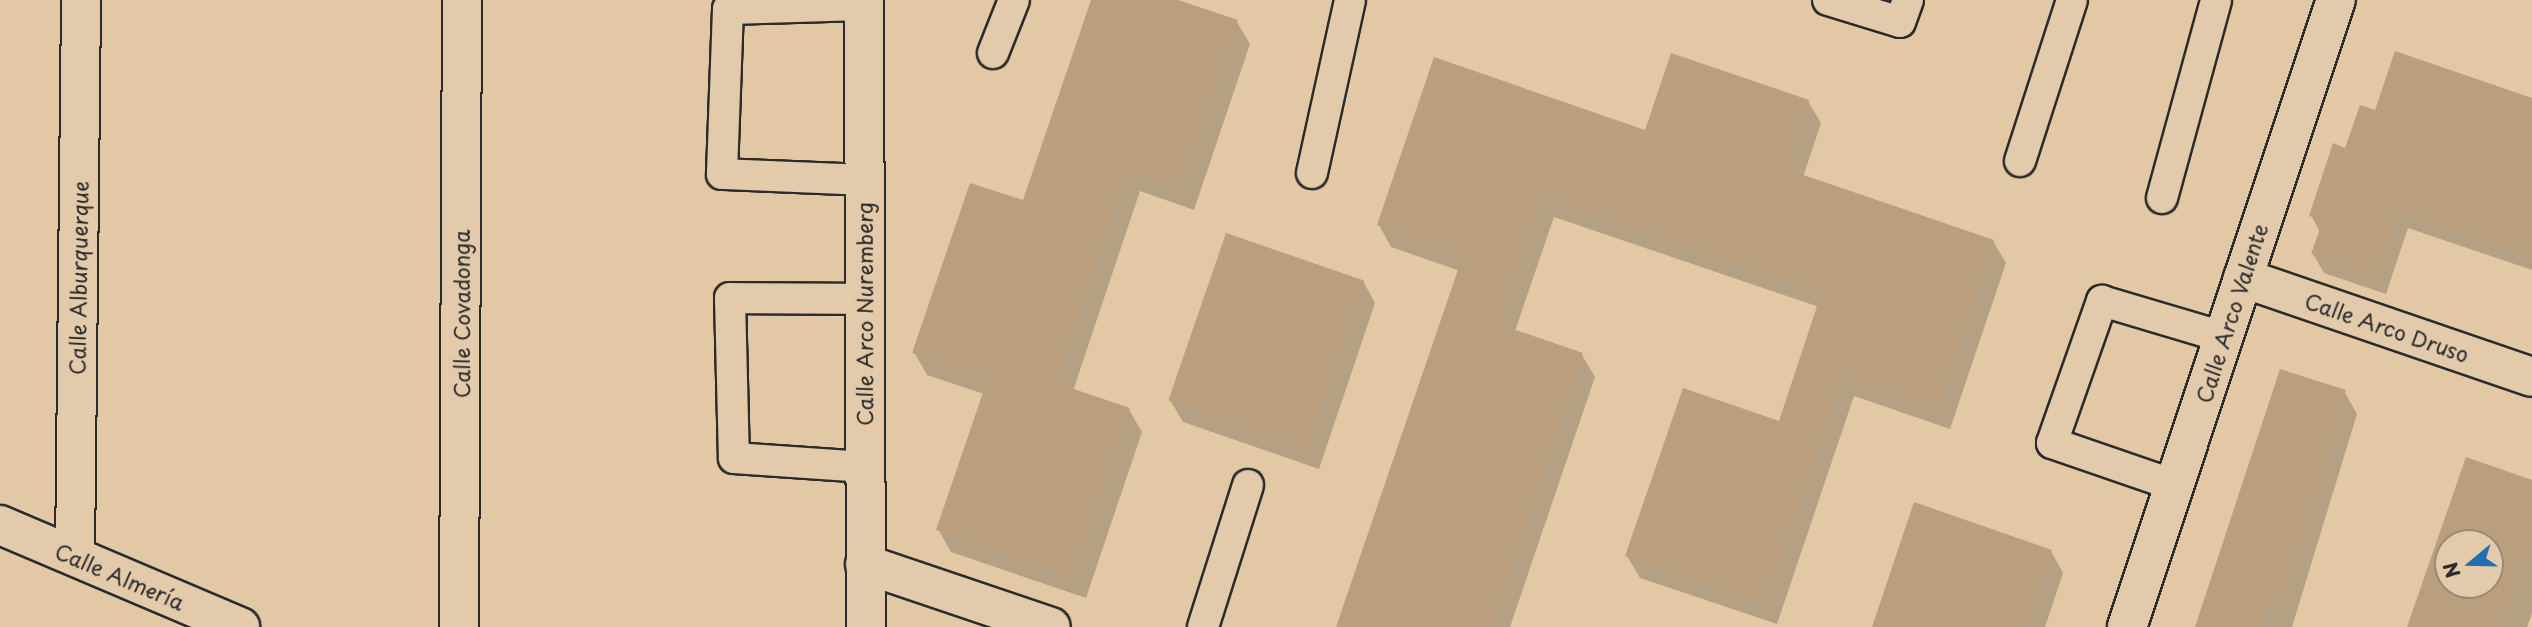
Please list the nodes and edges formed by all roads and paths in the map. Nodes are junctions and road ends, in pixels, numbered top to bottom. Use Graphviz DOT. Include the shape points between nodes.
graph roads {
  1 [pos="81,0"];
  2 [pos="462,0"];
  3 [pos="1014,0"];
  4 [pos="1350,0"];
  5 [pos="1828,0"];
  6 [pos="1908,0"];
  7 [pos="2072,0"];
  8 [pos="2216,0"];
  9 [pos="2336,0"];
  10 [pos="863,3"];
  11 [pos="993,53"];
  12 [pos="2020,161"];
  13 [pos="1312,173"];
  14 [pos="864,180"];
  15 [pos="2162,198"];
  16 [pos="2243,278"];
  17 [pos="865,299"];
  18 [pos="2223,337"];
  19 [pos="2532,377"];
  20 [pos="865,467"];
  21 [pos="1248,485"];
  22 [pos="2174,485"];
  23 [pos="0,525"];
  24 [pos="75,556"];
  25 [pos="865,564"];
  26 [pos="240,627"];
  27 [pos="459,627"];
  28 [pos="866,627"];
  29 [pos="1051,627"];
  30 [pos="1203,627"];
  31 [pos="2127,627"];
  1 -- 24 [label="street, Calle Alburquerque"];
  2 -- 27 [label="street, Calle Covadonga"];
  3 -- 11 [label="lane"];
  4 -- 13 [label="lane"];
  5 -- 6 [label="lane" via="1900,22"];
  7 -- 12 [label="lane"];
  8 -- 15 [label="lane"];
  9 -- 16 [label="street, Calle Arco Valente"];
  10 -- 14 [label="street, Calle Arco Nuremberg"];
  10 -- 14 [label="lane" via="728,9 722,174"];
  14 -- 17 [label="street, Calle Arco Nuremberg"];
  16 -- 18 [label="street, Calle Arco Valente"];
  16 -- 19 [label="street, Calle Arco Druso"];
  17 -- 20 [label="street, Calle Arco Nuremberg"];
  17 -- 20 [label="lane" via="730,298 734,458"];
  18 -- 22 [label="street, Calle Arco Valente"];
  18 -- 22 [label="lane" via="2102,301 2052,443"];
  20 -- 25 [label="street, Calle Arco Nuremberg"];
  21 -- 30 [label="lane"];
  22 -- 31 [label="street, Calle Arco Valente"];
  23 -- 24 [label="street, Calle Almería"];
  24 -- 26 [label="street, Calle Almería"];
  25 -- 28 [label="street, Calle Arco Nuremberg"];
  25 -- 29 [label="street"];
}
